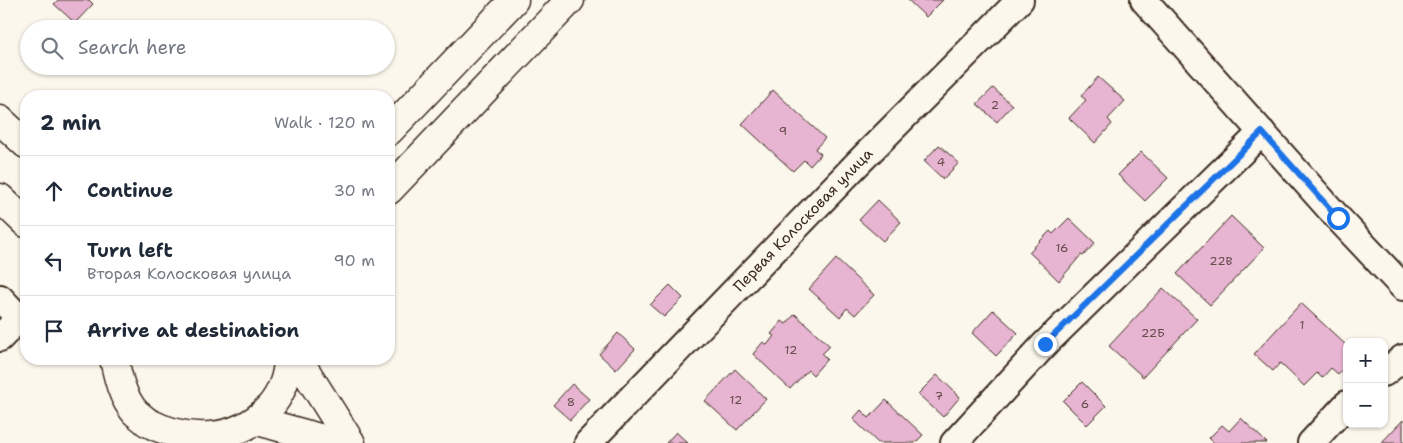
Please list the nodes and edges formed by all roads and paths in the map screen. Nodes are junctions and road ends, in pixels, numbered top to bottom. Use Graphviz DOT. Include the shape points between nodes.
graph roads {
  1 [pos="514,0"];
  2 [pos="570,0"];
  3 [pos="1020,0"];
  4 [pos="1144,0"];
  5 [pos="0,120"];
  6 [pos="395,125"];
  7 [pos="1262,132"];
  8 [pos="20,138"];
  9 [pos="395,184"];
  10 [pos="0,198"];
  11 [pos="20,217"];
  12 [pos="1403,287"];
  13 [pos="0,298"];
  14 [pos="0,338"];
  15 [pos="1403,358"];
  16 [pos="115,365"];
  17 [pos="287,365"];
  18 [pos="302,365"];
  19 [pos="1388,370"];
  20 [pos="1343,408"];
  21 [pos="258,422"];
  22 [pos="337,443"];
  23 [pos="351,443"];
  24 [pos="588,443"];
  25 [pos="954,443"];
  26 [pos="1311,443"];
  1 -- 6 [label="street"];
  2 -- 9 [label="street"];
  3 -- 24 [label="street, Первая Колосковая улица"];
  4 -- 7 [label="street"];
  5 -- 8 [label="street"];
  7 -- 12 [label="street"];
  7 -- 25 [label="street" via="1045,344"];
  10 -- 11 [label="street"];
  13 -- 14 [label="street" via="19,318"];
  15 -- 19 [label="street"];
  16 -- 21 [label="street" via="119,386 134,412 158,431 182,440 209,442 235,435"];
  17 -- 21 [label="street" via="284,383 275,401"];
  18 -- 23 [label="street"];
  20 -- 26 [label="street"];
  21 -- 22 [label="street"];
}
